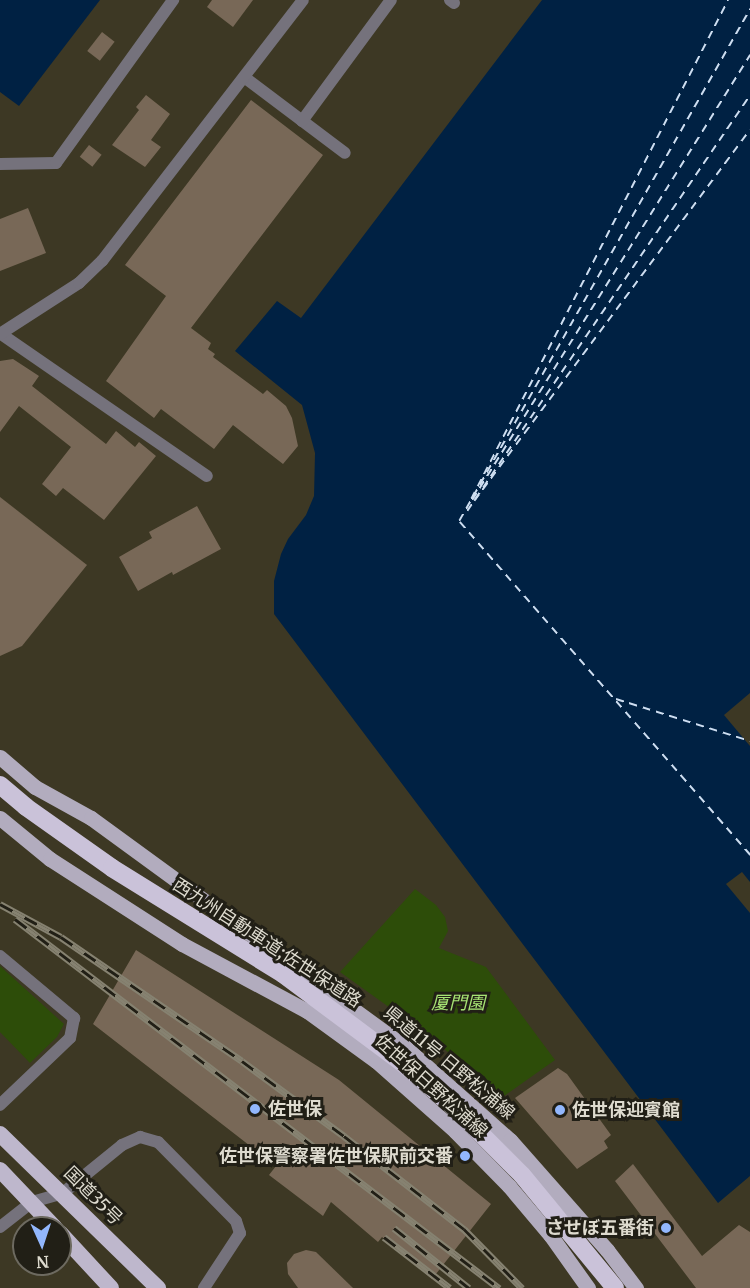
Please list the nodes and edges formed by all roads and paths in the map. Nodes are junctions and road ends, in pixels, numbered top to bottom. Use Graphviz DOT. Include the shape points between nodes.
graph roads {
  1 [pos="173,0"];
  2 [pos="303,0"];
  3 [pos="391,0"];
  4 [pos="244,77"];
  5 [pos="302,121"];
  6 [pos="345,153"];
  7 [pos="0,164"];
  8 [pos="0,334"];
  9 [pos="207,476"];
  10 [pos="0,757"];
  11 [pos="0,785"];
  12 [pos="2,824"];
  13 [pos="0,956"];
  14 [pos="0,1105"];
  15 [pos="0,1134"];
  16 [pos="0,1170"];
  17 [pos="63,1193"];
  18 [pos="32,1202"];
  19 [pos="45,1216"];
  20 [pos="0,1227"];
  21 [pos="72,1246"];
  22 [pos="111,1288"];
  23 [pos="158,1288"];
  24 [pos="204,1288"];
  25 [pos="588,1288"];
  26 [pos="615,1288"];
  27 [pos="636,1288"];
  1 -- 7 [label="street" via="56,163"];
  2 -- 4 [label="street"];
  3 -- 5 [label="street"];
  4 -- 5 [label="street"];
  4 -- 8 [label="street" via="102,261 79,283"];
  5 -- 6 [label="street"];
  8 -- 9 [label="street"];
  10 -- 27 [label="main road, 県道11号 日野松浦線" via="35,787 100,825 404,1046 510,1140"];
  11 -- 26 [label="highway, 西九州自動車道;佐世保道路" via="112,868 283,974 402,1062 522,1175"];
  12 -- 25 [label="main road, 佐世保日野松浦線" via="182,944 307,1011 376,1061 455,1131 509,1186"];
  13 -- 14 [label="street" via="74,1018 70,1038"];
  15 -- 17 [label="highway, 国道35号"];
  16 -- 18 [label="highway"];
  17 -- 18 [label="street"];
  17 -- 23 [label="highway, 国道35号"];
  17 -- 24 [label="street" via="122,1145 140,1137 158,1142 236,1221 240,1233"];
  18 -- 19 [label="highway"];
  18 -- 20 [label="street"];
  21 -- 22 [label="highway"];
}
